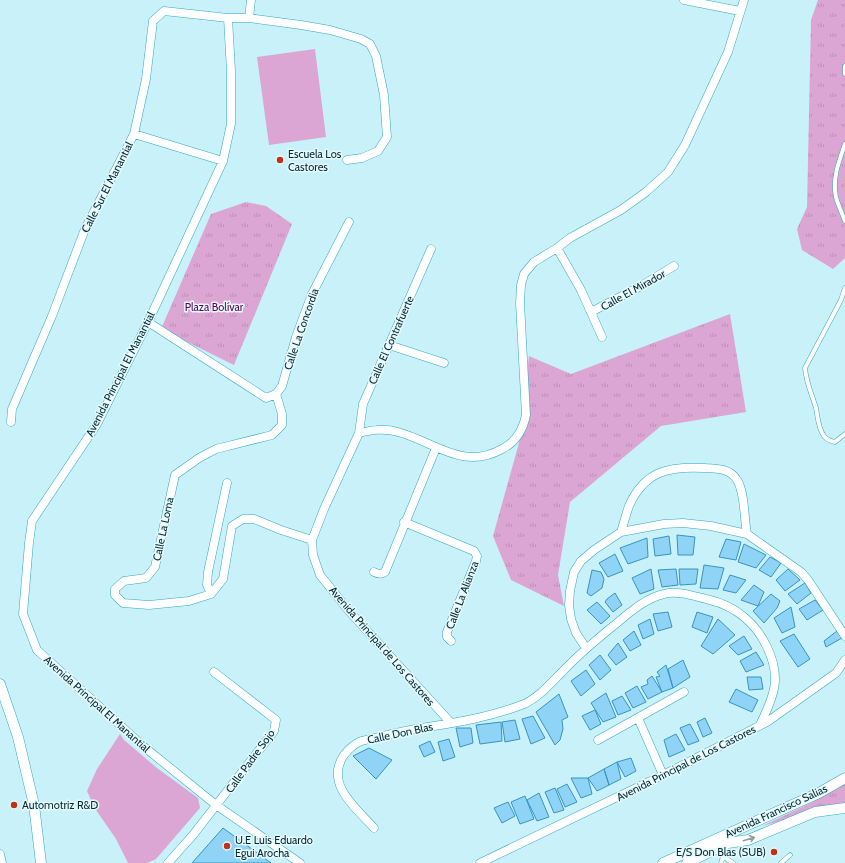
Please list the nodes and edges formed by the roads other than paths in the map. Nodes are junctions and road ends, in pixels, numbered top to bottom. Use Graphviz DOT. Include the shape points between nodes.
graph roads {
  1 [pos="251,0"];
  2 [pos="684,0"];
  3 [pos="744,0"];
  4 [pos="740,11"];
  5 [pos="228,18"];
  6 [pos="249,18"];
  7 [pos="845,66"];
  8 [pos="845,74"];
  9 [pos="134,134"];
  10 [pos="845,144"];
  11 [pos="347,160"];
  12 [pos="223,161"];
  13 [pos="845,220"];
  14 [pos="349,222"];
  15 [pos="557,248"];
  16 [pos="431,249"];
  17 [pos="674,266"];
  18 [pos="845,288"];
  19 [pos="591,312"];
  20 [pos="148,322"];
  21 [pos="602,337"];
  22 [pos="389,345"];
  23 [pos="444,363"];
  24 [pos="276,394"];
  25 [pos="11,422"];
  26 [pos="359,433"];
  27 [pos="845,434"];
  28 [pos="436,448"];
  29 [pos="226,483"];
  30 [pos="404,522"];
  31 [pos="621,532"];
  32 [pos="748,534"];
  33 [pos="312,540"];
  34 [pos="374,572"];
  35 [pos="211,594"];
  36 [pos="845,636"];
  37 [pos="451,642"];
  38 [pos="586,648"];
  39 [pos="845,660"];
  40 [pos="214,672"];
  41 [pos="0,684"];
  42 [pos="684,692"];
  43 [pos="638,718"];
  44 [pos="451,723"];
  45 [pos="760,725"];
  46 [pos="598,740"];
  47 [pos="664,775"];
  48 [pos="845,778"];
  49 [pos="216,805"];
  50 [pos="845,808"];
  51 [pos="374,828"];
  52 [pos="728,843"];
  53 [pos="0,854"];
  54 [pos="790,855"];
  55 [pos="724,857"];
  56 [pos="2,863"];
  57 [pos="41,863"];
  58 [pos="168,863"];
  59 [pos="300,863"];
  60 [pos="480,863"];
  61 [pos="663,863"];
  62 [pos="687,863"];
  63 [pos="721,863"];
  64 [pos="733,863"];
  65 [pos="781,863"];
  1 -- 6 [label="street"];
  2 -- 4 [label="street"];
  3 -- 4 [label="street"];
  4 -- 15 [label="street" via="728,52 685,145 668,172 646,192 620,210"];
  5 -- 6 [label="street"];
  5 -- 9 [label="street, Calle Sur El Manantial" via="164,11 153,21 146,79"];
  5 -- 12 [label="street, Avenida Principal El Manantial" via="231,124"];
  6 -- 11 [label="street" via="330,30 370,44 376,56 384,95 387,137 378,151 362,158"];
  7 -- 8 [label="lane"];
  9 -- 12 [label="street"];
  9 -- 25 [label="street, Calle Sur El Manantial" via="85,229 52,316 12,409"];
  10 -- 13 [label="lane" via="835,178 836,196"];
  12 -- 20 [label="street, Avenida Principal El Manantial"];
  14 -- 24 [label="street, Calle La Concordia" via="312,294 282,386"];
  15 -- 19 [label="street, Calle El Mirador"];
  15 -- 28 [label="street" via="534,262 524,274 521,285 526,415 524,426 510,445 493,455 470,458"];
  16 -- 22 [label="street, Calle El Contrafuerte"];
  17 -- 19 [label="street, Calle El Mirador"];
  18 -- 27 [label="lane" via="805,368 819,426 824,436 835,442"];
  19 -- 21 [label="street, Calle El Mirador"];
  20 -- 24 [label="street" via="266,398"];
  20 -- 49 [label="street, Avenida Principal El Manantial" via="97,424 32,520 23,614 37,650 143,746"];
  22 -- 23 [label="street"];
  22 -- 26 [label="street, Calle El Contrafuerte" via="363,404"];
  24 -- 35 [label="street, Calle La Loma" via="282,414 282,425 272,435 216,449 175,476 155,566 146,578 124,582 115,589 115,595 123,603 149,605 189,601"];
  26 -- 28 [label="street" via="376,429 399,432"];
  26 -- 33 [label="street, Avenida Principal de Los Castores"];
  28 -- 30 [label="street"];
  29 -- 35 [label="street" via="208,572 207,585"];
  30 -- 34 [label="street" via="384,572"];
  30 -- 37 [label="street, Calle La Alianza" via="474,551 477,556 447,632"];
  31 -- 32 [label="street" via="683,523"];
  31 -- 32 [label="street" via="629,506 645,482 666,470 683,467 724,469 737,480 741,488"];
  31 -- 38 [label="street" via="594,550 574,572 569,605 571,619"];
  32 -- 36 [label="street" via="801,572"];
  33 -- 35 [label="street" via="254,519 243,519 232,526 223,579"];
  33 -- 44 [label="street, Avenida Principal de Los Castores" via="313,555 320,575 349,611"];
  38 -- 44 [label="street, Avenida Principal de Los Castores" via="526,703"];
  38 -- 45 [label="street, Avenida Principal de Los Castores" via="632,611 665,594 680,593 722,603 737,611 755,628 771,655 775,688 772,702"];
  39 -- 45 [label="street" via="836,673"];
  40 -- 49 [label="street, Calle Padre Sojo" via="276,720 274,731"];
  41 -- 57 [label="street" via="18,737 34,806"];
  42 -- 43 [label="street"];
  43 -- 46 [label="street"];
  43 -- 47 [label="street"];
  44 -- 51 [label="street, Calle Don Blas" via="360,742 344,756 338,776 344,796"];
  45 -- 47 [label="street, Avenida Principal de Los Castores"];
  47 -- 60 [label="street, Avenida Principal de Los Castores"];
  48 -- 61 [label="street, Avenida Francisco Salias" via="819,793"];
  49 -- 58 [label="street"];
  49 -- 59 [label="street, Avenida Principal El Manantial"];
  52 -- 50 [label="street, Avenida Francisco Salias, one-way" via="748,840 815,812"];
  52 -- 55 [label="lane"];
  52 -- 62 [label="street, Avenida Francisco Salias"];
  53 -- 56 [label="street"];
  54 -- 65 [label="lane"];
  55 -- 63 [label="lane"];
  55 -- 64 [label="lane"];
}
